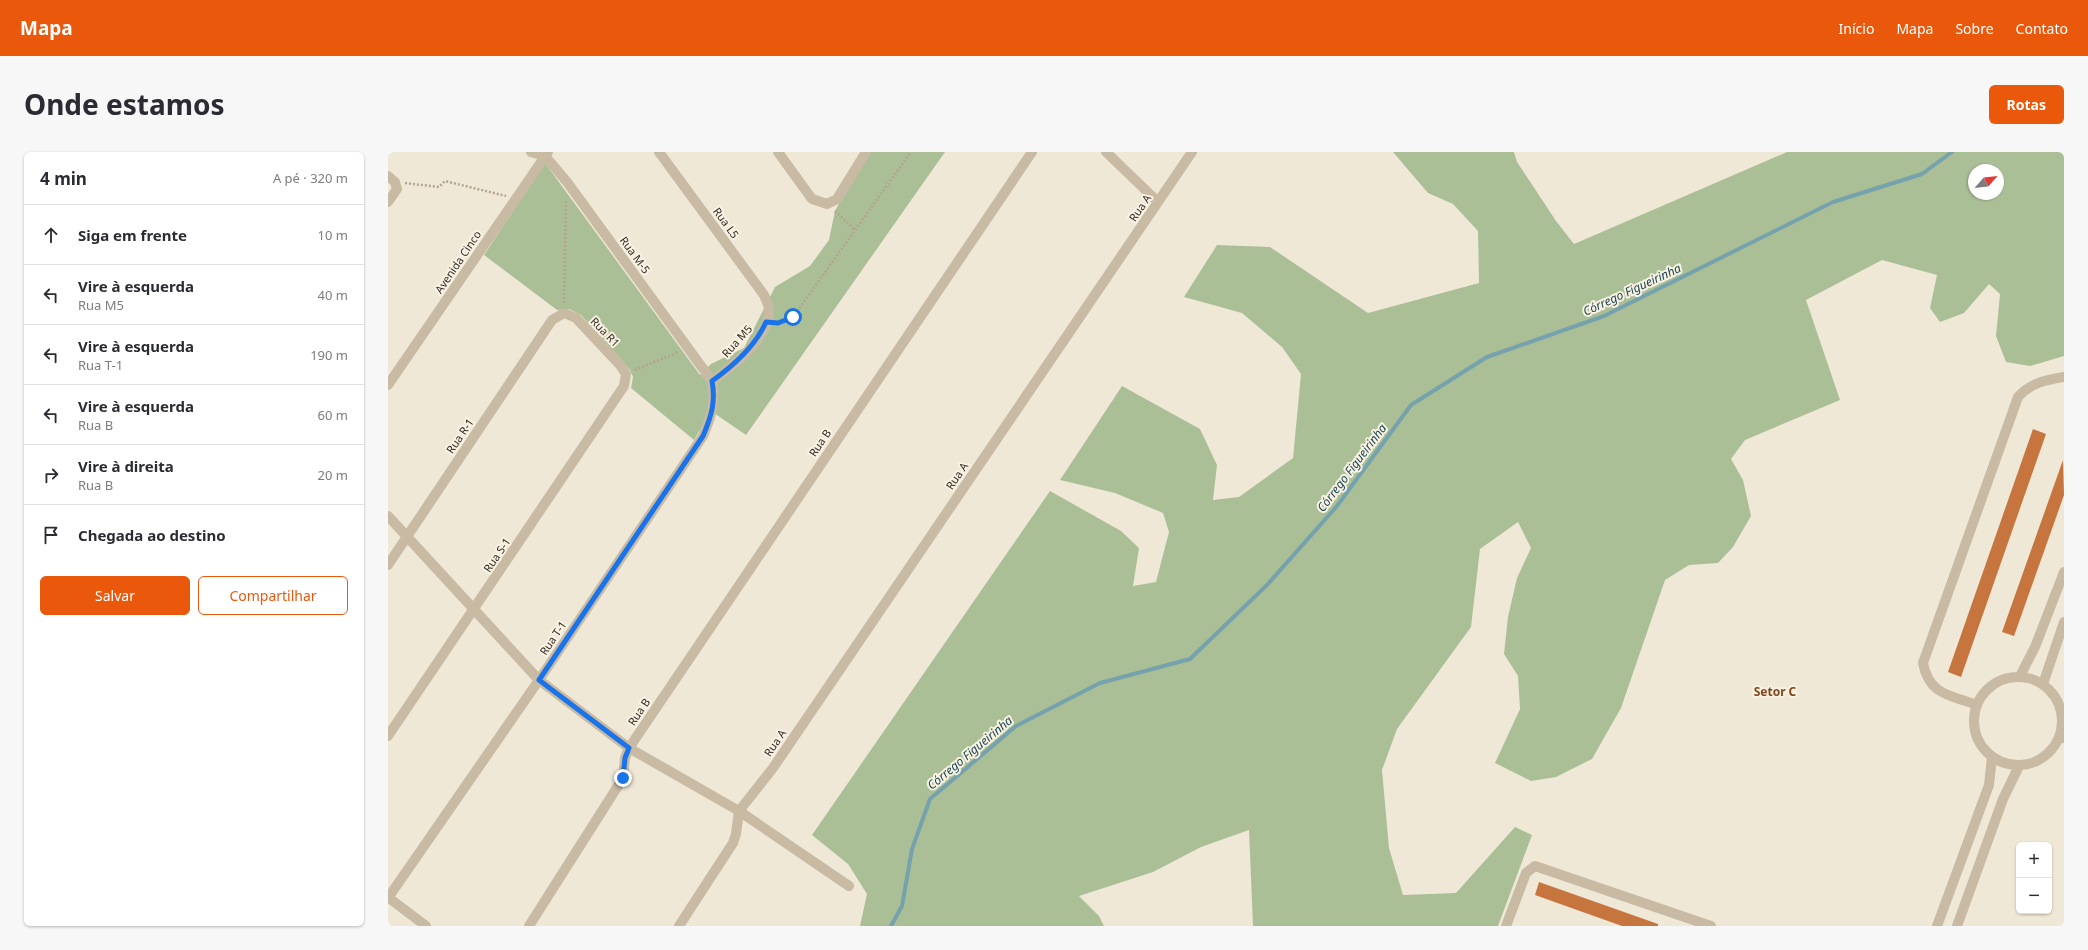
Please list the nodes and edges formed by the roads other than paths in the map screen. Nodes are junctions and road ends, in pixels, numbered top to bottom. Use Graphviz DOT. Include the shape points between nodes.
graph roads {
  1 [pos="531,152"];
  2 [pos="658,152"];
  3 [pos="778,152"];
  4 [pos="866,152"];
  5 [pos="1032,152"];
  6 [pos="1106,152"];
  7 [pos="1192,152"];
  8 [pos="547,154"];
  9 [pos="392,179"];
  10 [pos="388,202"];
  11 [pos="1158,202"];
  12 [pos="769,310"];
  13 [pos="564,313"];
  14 [pos="2064,377"];
  15 [pos="712,381"];
  16 [pos="388,385"];
  17 [pos="624,386"];
  18 [pos="388,516"];
  19 [pos="408,536"];
  20 [pos="388,566"];
  21 [pos="2064,572"];
  22 [pos="475,609"];
  23 [pos="2064,622"];
  24 [pos="2020,676"];
  25 [pos="539,680"];
  26 [pos="2043,684"];
  27 [pos="1976,705"];
  28 [pos="388,736"];
  29 [pos="2062,737"];
  30 [pos="629,748"];
  31 [pos="1992,757"];
  32 [pos="2020,766"];
  33 [pos="739,811"];
  34 [pos="849,886"];
  35 [pos="388,898"];
  36 [pos="426,926"];
  37 [pos="529,926"];
  38 [pos="680,926"];
  39 [pos="1506,926"];
  40 [pos="1711,926"];
  41 [pos="1937,926"];
  42 [pos="1957,926"];
  1 -- 8 [label="street"];
  2 -- 12 [label="street, Rua L5" via="764,295"];
  3 -- 4 [label="street" via="812,199 827,204 837,199"];
  5 -- 30 [label="street, Rua B"];
  6 -- 11 [label="street"];
  7 -- 11 [label="street, Rua A"];
  8 -- 15 [label="street, Rua M-5"];
  8 -- 16 [label="street, Avenida Cinco"];
  9 -- 10 [label="street" via="397,189"];
  11 -- 33 [label="street, Rua A" via="773,768"];
  12 -- 15 [label="street, Rua M5" via="760,338"];
  13 -- 17 [label="street, Rua R1" via="576,318 620,365 626,374"];
  13 -- 19 [label="street, Rua R-1" via="552,320"];
  14 -- 27 [label="street" via="2035,383 2025,388 2018,397 1923,663 1926,677 1938,691"];
  15 -- 25 [label="street, Rua T-1" via="713,411 703,436"];
  17 -- 22 [label="street, Rua S-1"];
  18 -- 19 [label="street"];
  19 -- 20 [label="street, Rua R-1"];
  19 -- 22 [label="street"];
  21 -- 24 [label="street" via="2036,647"];
  22 -- 25 [label="street"];
  22 -- 28 [label="street, Rua S-1"];
  23 -- 26 [label="street"];
  24 -- 26 [label="street"];
  24 -- 27 [label="street" via="2002,679 1991,685"];
  25 -- 30 [label="street"];
  25 -- 35 [label="street, Rua T-1"];
  26 -- 29 [label="street" via="2054,695 2061,708"];
  27 -- 31 [label="street" via="1975,733 1982,747"];
  29 -- 32 [label="street" via="2045,757"];
  30 -- 33 [label="street"];
  30 -- 37 [label="street, Rua B" via="623,778"];
  31 -- 32 [label="street" via="2005,764"];
  31 -- 41 [label="street" via="1989,785"];
  32 -- 42 [label="street" via="2003,799"];
  33 -- 34 [label="street"];
  33 -- 38 [label="street" via="733,843"];
  35 -- 36 [label="street"];
  39 -- 40 [label="street" via="1526,872 1535,866"];
}
